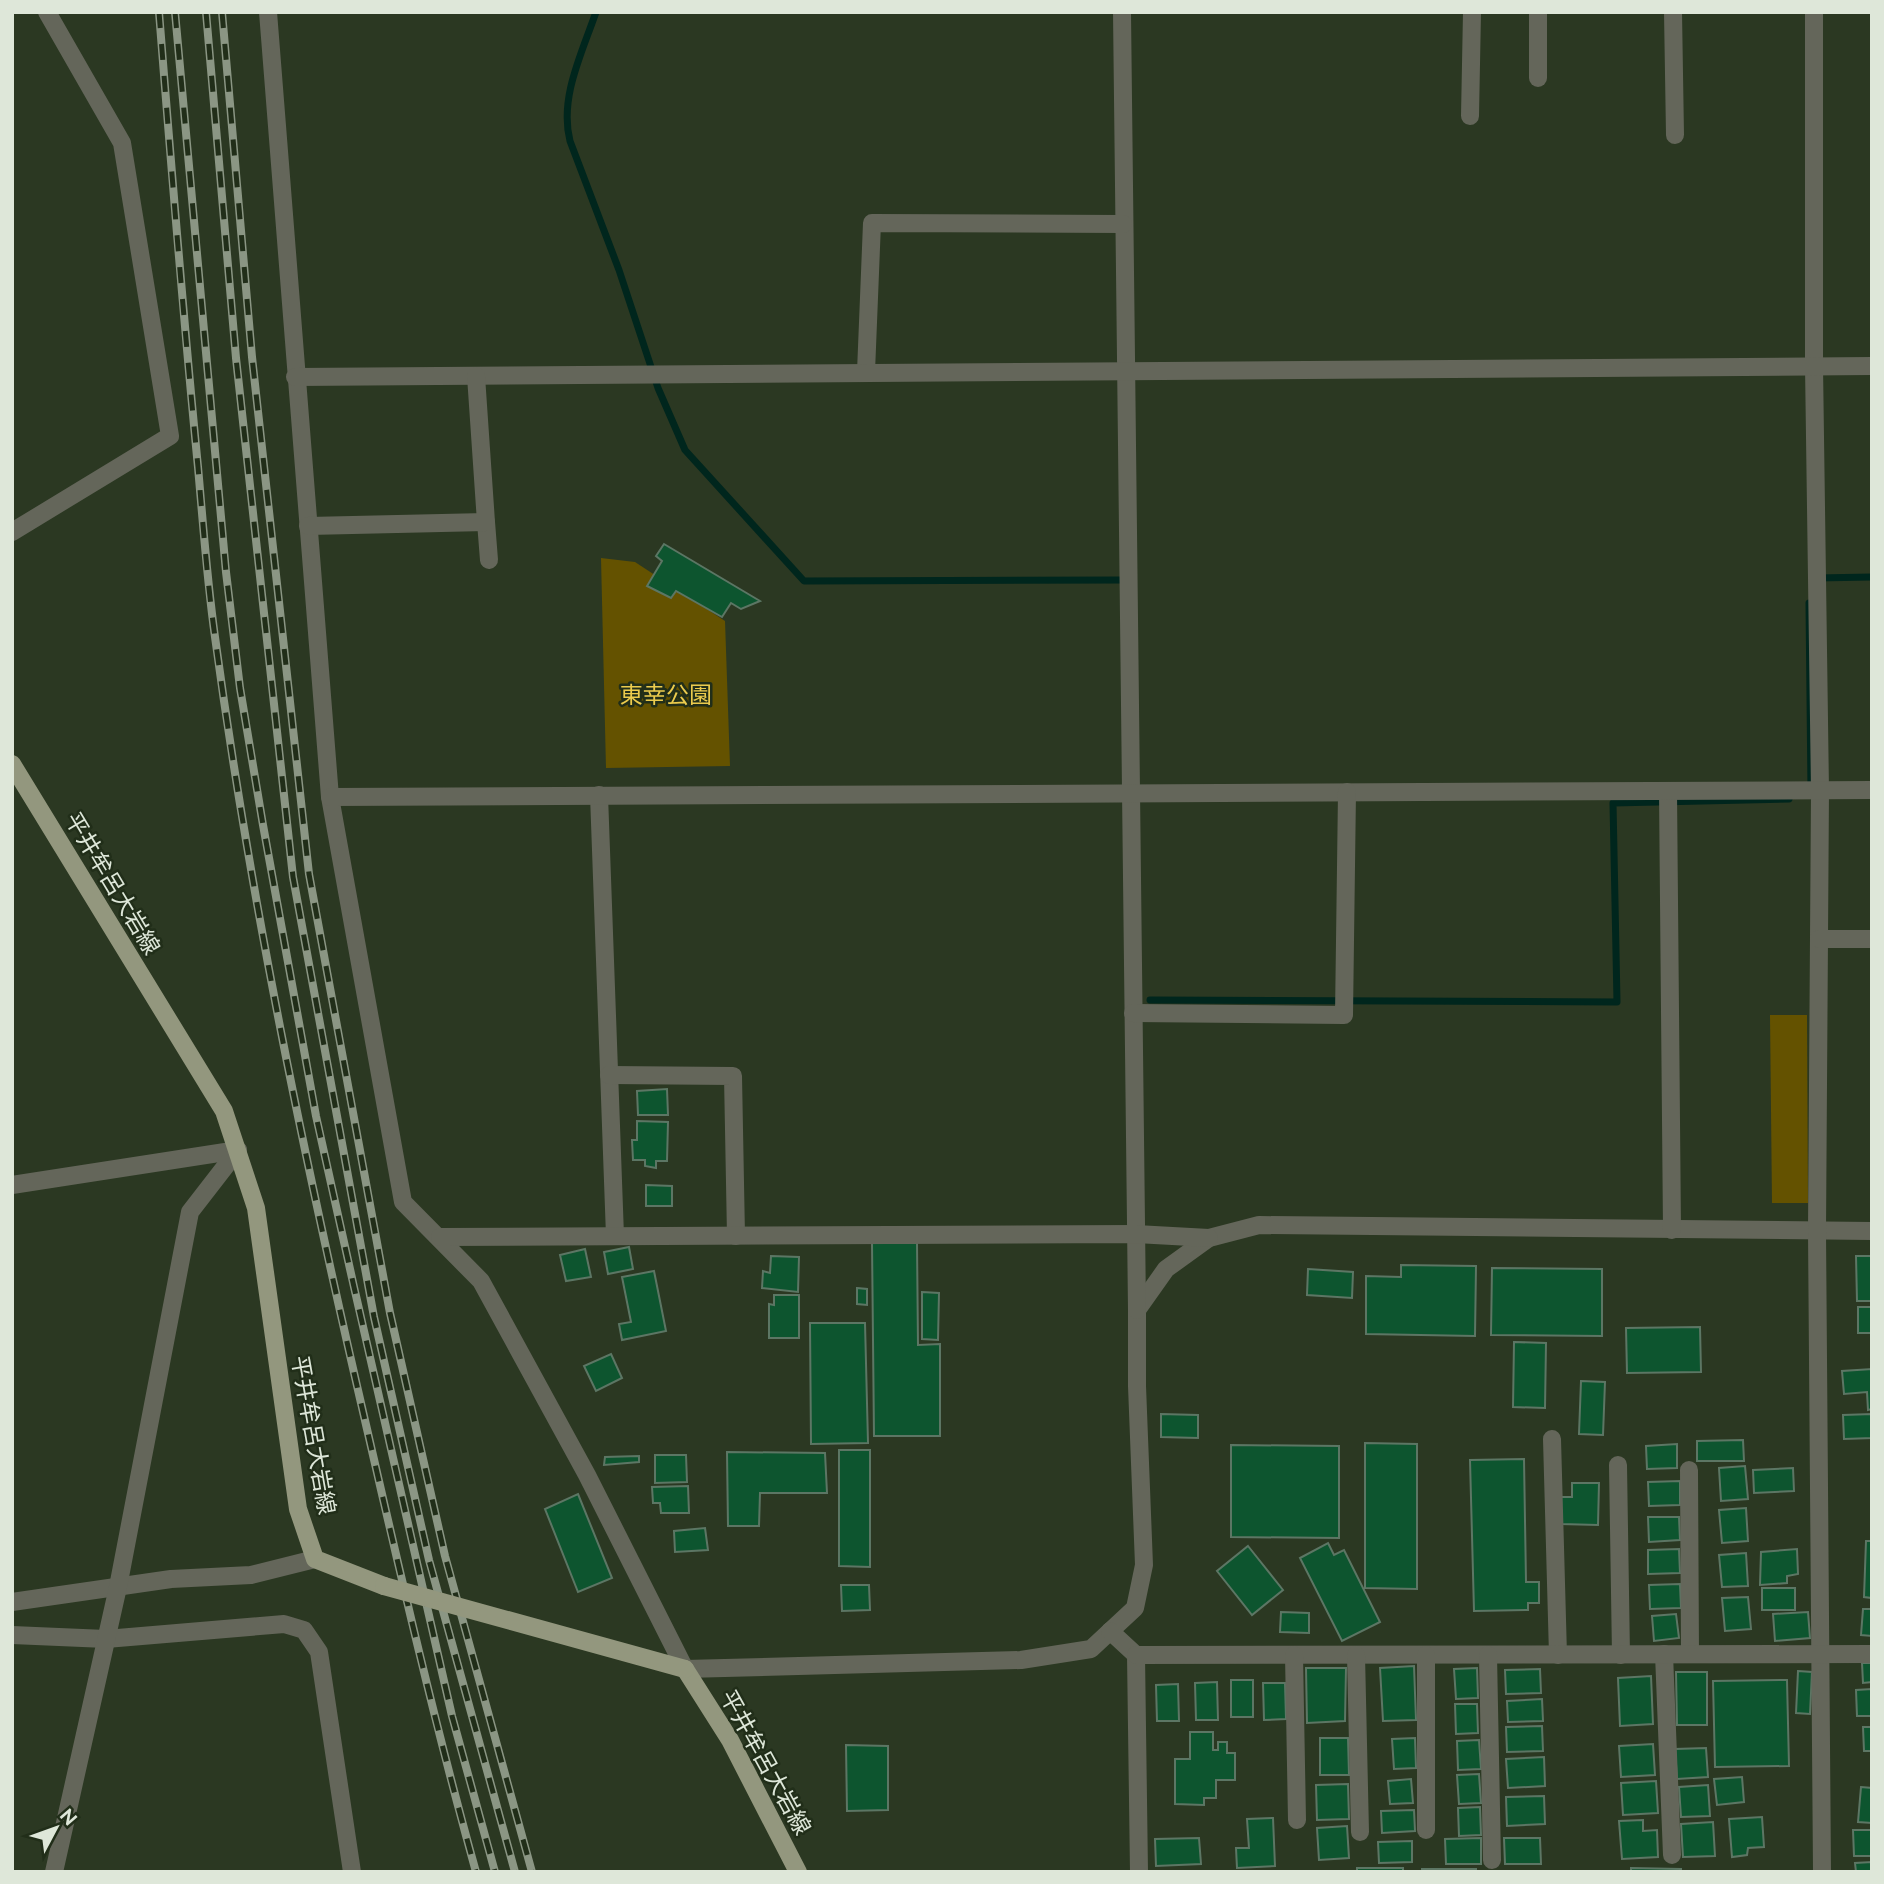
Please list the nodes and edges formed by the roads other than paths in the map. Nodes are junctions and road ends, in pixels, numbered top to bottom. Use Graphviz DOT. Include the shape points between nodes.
graph roads {
  1 [pos="47,12"];
  2 [pos="268,12"];
  3 [pos="1122,12"];
  4 [pos="1472,12"];
  5 [pos="1538,12"];
  6 [pos="1673,12"];
  7 [pos="1814,12"];
  8 [pos="1538,78"];
  9 [pos="1470,116"];
  10 [pos="1675,135"];
  11 [pos="1124,224"];
  12 [pos="1814,366"];
  13 [pos="1872,366"];
  14 [pos="1125,370"];
  15 [pos="866,372"];
  16 [pos="476,376"];
  17 [pos="295,377"];
  18 [pos="486,522"];
  19 [pos="307,526"];
  20 [pos="12,532"];
  21 [pos="489,560"];
  22 [pos="13,766"];
  23 [pos="1872,790"];
  24 [pos="1668,791"];
  25 [pos="1819,791"];
  26 [pos="1347,792"];
  27 [pos="1130,793"];
  28 [pos="600,795"];
  29 [pos="330,797"];
  30 [pos="1819,939"];
  31 [pos="1872,939"];
  32 [pos="1133,1013"];
  33 [pos="609,1074"];
  34 [pos="238,1150"];
  35 [pos="12,1185"];
  36 [pos="1672,1230"];
  37 [pos="1817,1231"];
  38 [pos="1872,1231"];
  39 [pos="1136,1234"];
  40 [pos="615,1236"];
  41 [pos="736,1236"];
  42 [pos="440,1237"];
  43 [pos="1209,1238"];
  44 [pos="1137,1310"];
  45 [pos="1552,1439"];
  46 [pos="1618,1465"];
  47 [pos="1689,1470"];
  48 [pos="315,1559"];
  49 [pos="118,1587"];
  50 [pos="12,1602"];
  51 [pos="1110,1631"];
  52 [pos="12,1635"];
  53 [pos="106,1639"];
  54 [pos="1558,1654"];
  55 [pos="1664,1654"];
  56 [pos="1690,1654"];
  57 [pos="1820,1654"];
  58 [pos="1872,1654"];
  59 [pos="1136,1655"];
  60 [pos="1294,1655"];
  61 [pos="1356,1655"];
  62 [pos="1426,1655"];
  63 [pos="1488,1655"];
  64 [pos="1621,1655"];
  65 [pos="685,1668"];
  66 [pos="1297,1820"];
  67 [pos="1426,1830"];
  68 [pos="1360,1832"];
  69 [pos="1672,1855"];
  70 [pos="1492,1860"];
  71 [pos="54,1872"];
  72 [pos="352,1872"];
  73 [pos="798,1872"];
  74 [pos="1139,1872"];
  75 [pos="1822,1872"];
  1 -- 20 [label="street" via="122,143 170,436"];
  2 -- 17 [label="street"];
  3 -- 11 [label="street"];
  4 -- 9 [label="street"];
  5 -- 8 [label="street"];
  6 -- 10 [label="street"];
  7 -- 12 [label="street"];
  11 -- 14 [label="street"];
  11 -- 15 [label="street" via="872,223"];
  12 -- 13 [label="street"];
  12 -- 14 [label="street"];
  12 -- 25 [label="street"];
  14 -- 15 [label="street"];
  14 -- 27 [label="street"];
  15 -- 16 [label="street"];
  16 -- 17 [label="street"];
  16 -- 18 [label="street"];
  17 -- 19 [label="street"];
  18 -- 19 [label="street"];
  18 -- 21 [label="street"];
  19 -- 29 [label="street"];
  22 -- 34 [label="main road, 平井牟呂大岩線" via="224,1111"];
  23 -- 25 [label="street"];
  24 -- 25 [label="street"];
  24 -- 26 [label="street"];
  24 -- 36 [label="street"];
  25 -- 30 [label="street"];
  26 -- 27 [label="street"];
  26 -- 32 [label="street" via="1344,1015"];
  27 -- 28 [label="street"];
  27 -- 32 [label="street"];
  28 -- 29 [label="street"];
  28 -- 33 [label="street"];
  29 -- 42 [label="street" via="403,1202"];
  30 -- 31 [label="street"];
  30 -- 37 [label="street"];
  32 -- 39 [label="street"];
  33 -- 40 [label="street"];
  33 -- 41 [label="street" via="733,1076"];
  34 -- 35 [label="street"];
  34 -- 48 [label="main road, 平井牟呂大岩線" via="256,1208 298,1509"];
  34 -- 49 [label="street" via="190,1212"];
  36 -- 37 [label="street"];
  36 -- 43 [label="street" via="1259,1225"];
  37 -- 38 [label="street"];
  37 -- 57 [label="street"];
  39 -- 41 [label="street"];
  39 -- 43 [label="street"];
  39 -- 44 [label="street"];
  40 -- 41 [label="street"];
  40 -- 42 [label="street"];
  42 -- 65 [label="street" via="481,1282 587,1475"];
  43 -- 44 [label="street" via="1166,1269"];
  44 -- 51 [label="street" via="1144,1565 1135,1608"];
  45 -- 54 [label="street"];
  46 -- 64 [label="street"];
  47 -- 56 [label="street"];
  48 -- 49 [label="street" via="251,1575"];
  48 -- 65 [label="main road, bridge" via="384,1586"];
  49 -- 50 [label="street"];
  49 -- 53 [label="street"];
  51 -- 59 [label="street"];
  51 -- 65 [label="street" via="1091,1649 1021,1660"];
  52 -- 53 [label="street"];
  53 -- 71 [label="street"];
  53 -- 72 [label="street" via="284,1624 304,1630 318,1652"];
  54 -- 63 [label="street"];
  54 -- 64 [label="street"];
  55 -- 56 [label="street"];
  55 -- 64 [label="street"];
  55 -- 69 [label="street"];
  56 -- 57 [label="street"];
  57 -- 58 [label="street"];
  57 -- 75 [label="street"];
  59 -- 60 [label="street"];
  59 -- 74 [label="street"];
  60 -- 61 [label="street"];
  60 -- 66 [label="street"];
  61 -- 62 [label="street"];
  61 -- 68 [label="street"];
  62 -- 63 [label="street"];
  62 -- 67 [label="street"];
  63 -- 70 [label="street"];
  65 -- 73 [label="main road, 平井牟呂大岩線" via="730,1740"];
}
